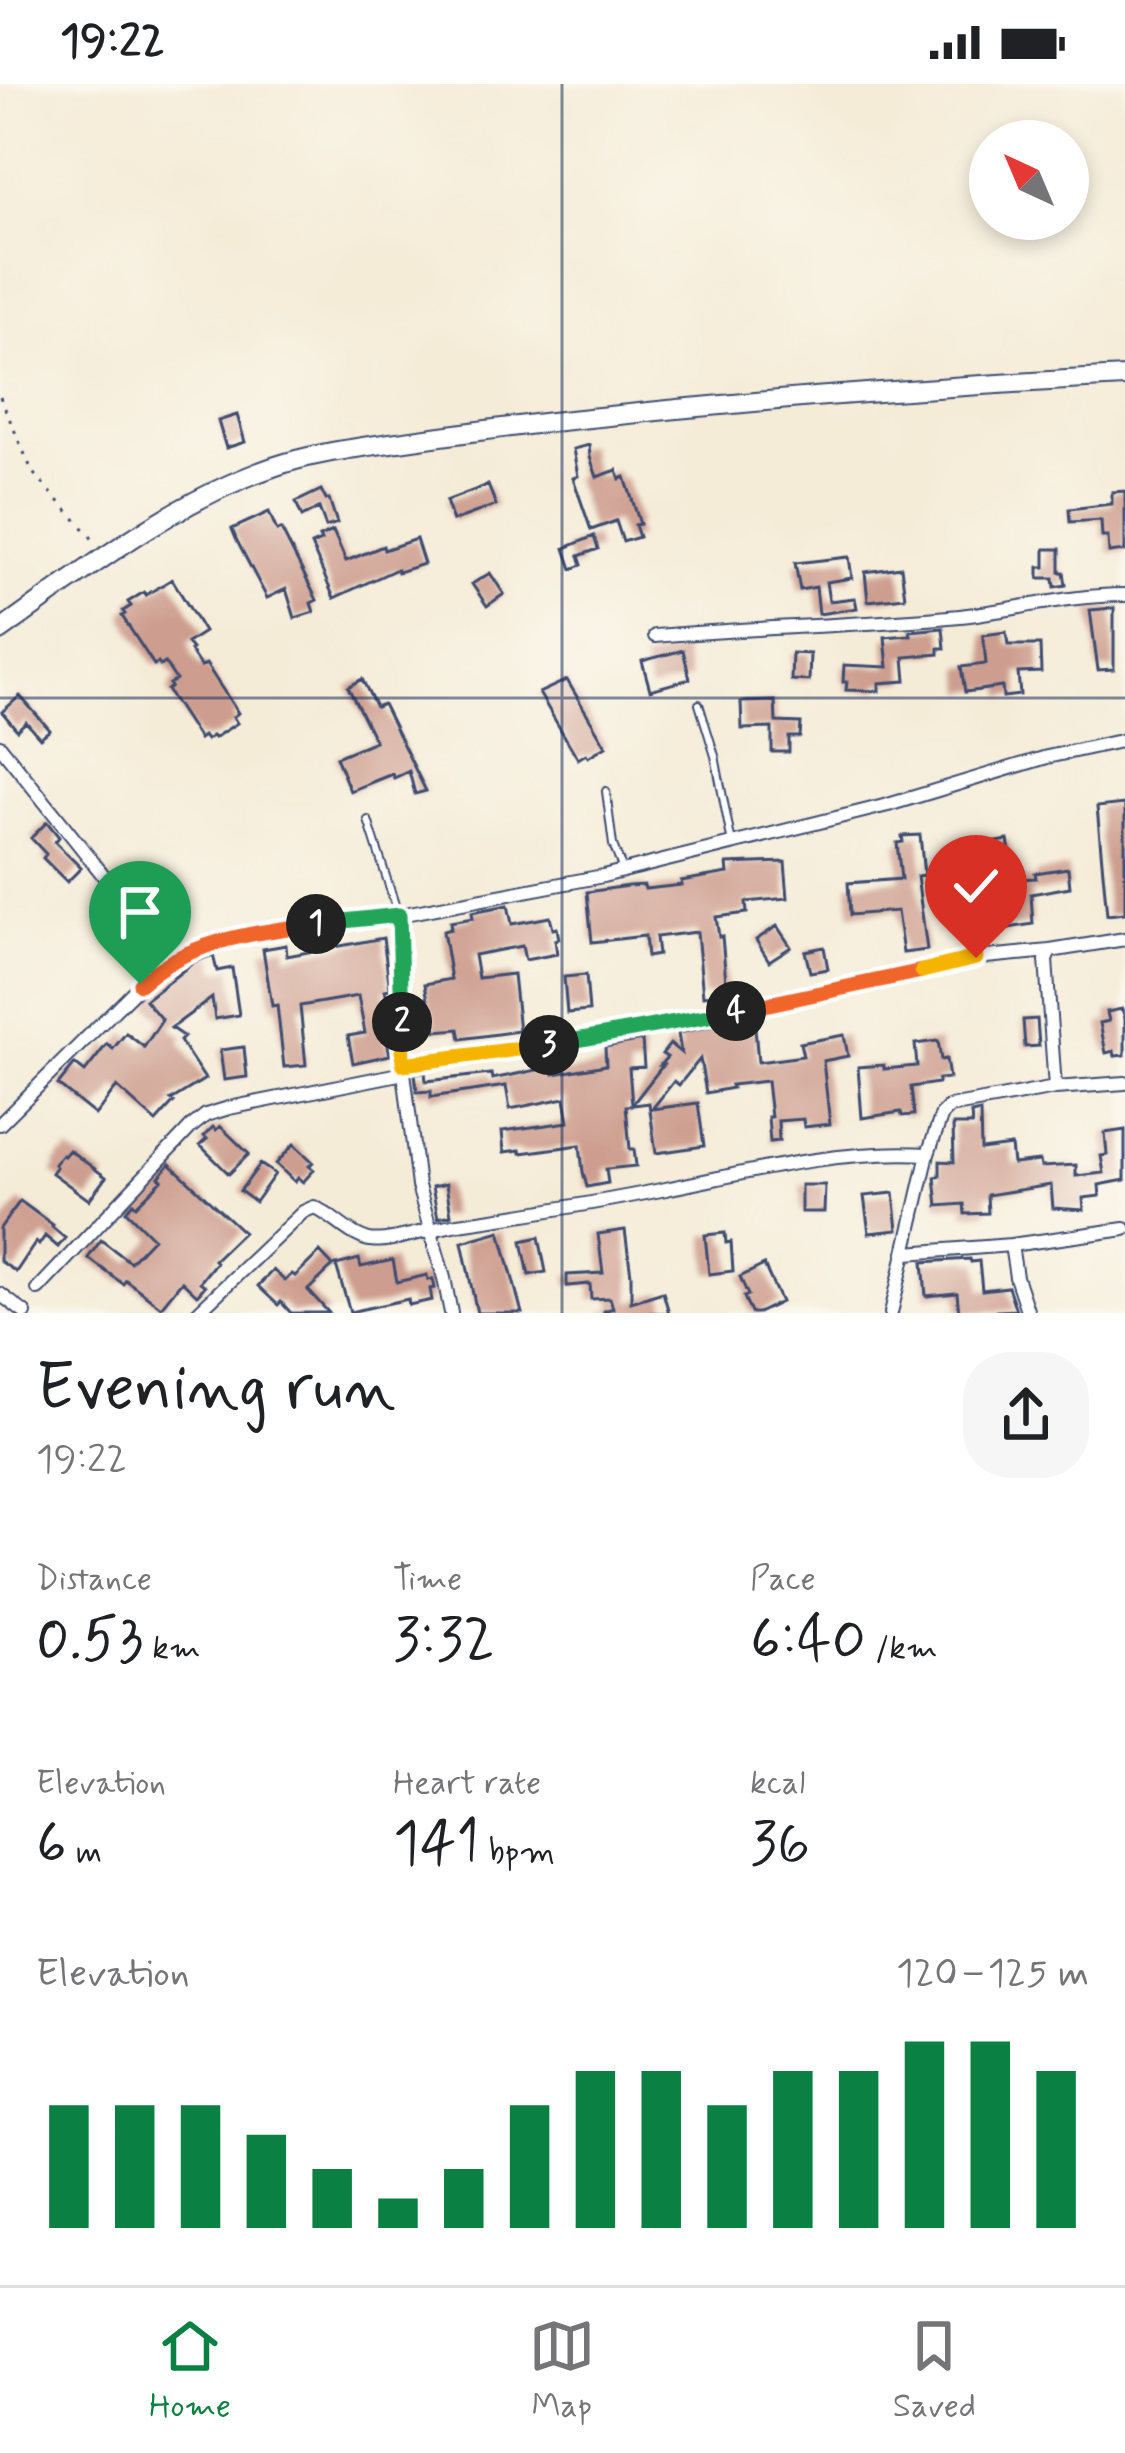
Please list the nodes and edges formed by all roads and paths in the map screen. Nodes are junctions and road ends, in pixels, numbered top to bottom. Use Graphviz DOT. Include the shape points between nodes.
graph roads {
  1 [pos="1125,377"];
  2 [pos="0,397"];
  3 [pos="101,559"];
  4 [pos="1125,595"];
  5 [pos="0,631"];
  6 [pos="655,636"];
  7 [pos="699,704"];
  8 [pos="1125,740"];
  9 [pos="0,746"];
  10 [pos="606,791"];
  11 [pos="368,820"];
  12 [pos="733,844"];
  13 [pos="623,870"];
  14 [pos="399,915"];
  15 [pos="1125,939"];
  16 [pos="1050,951"];
  17 [pos="157,968"];
  18 [pos="404,1069"];
  19 [pos="1125,1083"];
  20 [pos="1054,1088"];
  21 [pos="0,1124"];
  22 [pos="928,1154"];
  23 [pos="430,1228"];
  24 [pos="1125,1229"];
  25 [pos="1010,1245"];
  26 [pos="907,1253"];
  27 [pos="38,1289"];
  28 [pos="0,1294"];
  29 [pos="25,1313"];
  30 [pos="197,1313"];
  31 [pos="451,1313"];
  32 [pos="891,1313"];
  33 [pos="1028,1313"];
  1 -- 3 [label="main road" via="687,408 329,452 222,489"];
  2 -- 3 [label="path" via="33,473 90,535"];
  3 -- 5 [label="main road"];
  4 -- 6 [label="street" via="956,616"];
  7 -- 12 [label="lane"];
  8 -- 12 [label="street"];
  9 -- 17 [label="street" via="104,876"];
  10 -- 13 [label="lane"];
  11 -- 14 [label="lane"];
  12 -- 13 [label="street"];
  13 -- 14 [label="street"];
  14 -- 17 [label="street" via="237,936"];
  14 -- 18 [label="street"];
  15 -- 16 [label="street"];
  16 -- 18 [label="street" via="976,958 792,1000"];
  16 -- 20 [label="street"];
  17 -- 21 [label="street"];
  18 -- 23 [label="street"];
  18 -- 27 [label="street" via="206,1115"];
  19 -- 20 [label="street"];
  20 -- 22 [label="street" via="950,1107"];
  22 -- 23 [label="street" via="804,1159"];
  22 -- 26 [label="street"];
  23 -- 30 [label="street" via="369,1240 314,1207"];
  23 -- 31 [label="street"];
  24 -- 25 [label="street"];
  25 -- 26 [label="street"];
  25 -- 33 [label="street"];
  26 -- 32 [label="street"];
  28 -- 29 [label="street"];
}
